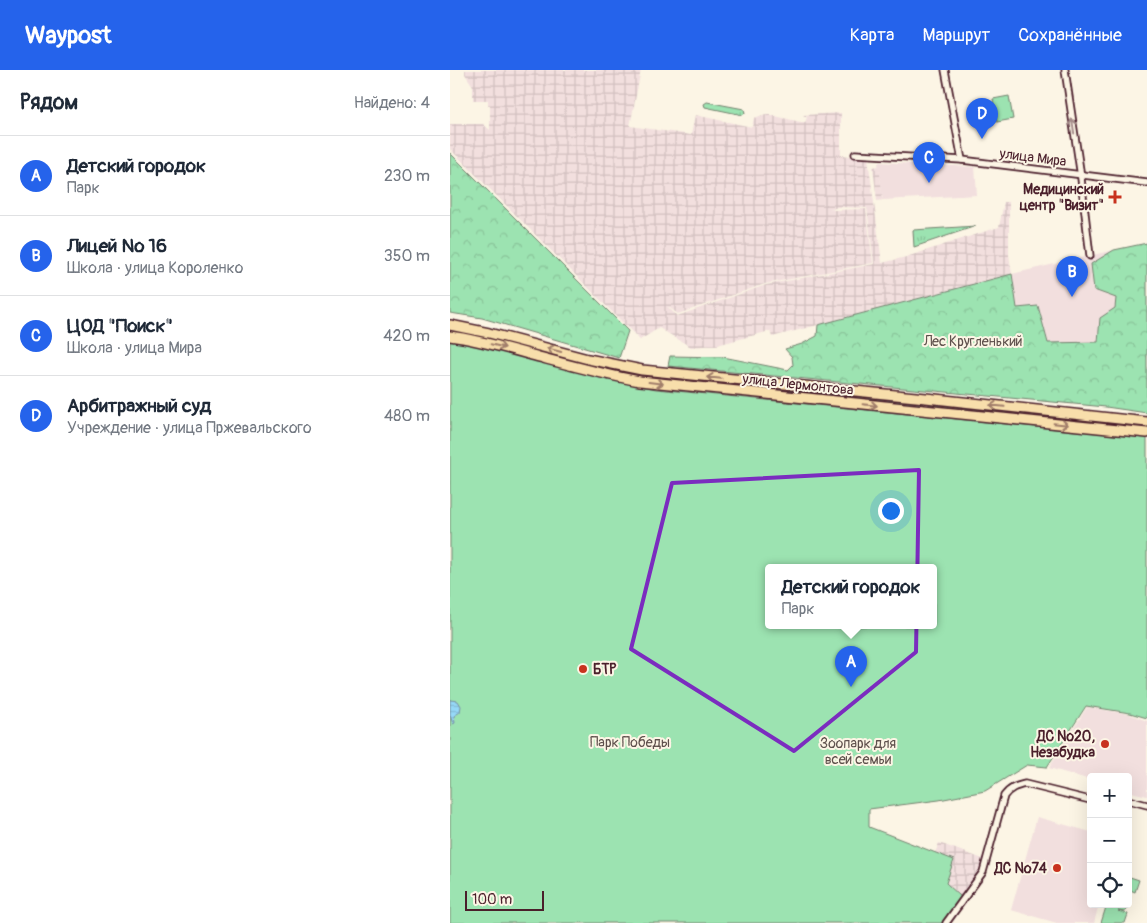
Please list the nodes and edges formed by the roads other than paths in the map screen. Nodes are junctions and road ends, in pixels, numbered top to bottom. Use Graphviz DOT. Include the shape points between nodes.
graph roads {
  1 [pos="946,70"];
  2 [pos="1065,70"];
  3 [pos="855,154"];
  4 [pos="962,160"];
  5 [pos="1080,175"];
  6 [pos="1147,183"];
  7 [pos="1090,256"];
  8 [pos="450,325"];
  9 [pos="466,328"];
  10 [pos="450,336"];
  11 [pos="464,338"];
  12 [pos="926,398"];
  13 [pos="926,410"];
  14 [pos="1147,422"];
  15 [pos="1147,433"];
  16 [pos="1087,799"];
  17 [pos="1132,801"];
  18 [pos="1147,806"];
  19 [pos="946,923"];
  1 -- 4 [label="street"];
  5 -- 2 [label="street, one-way"];
  3 -- 4 [label="street, улица Мира"];
  4 -- 5 [label="street, улица Мира"];
  5 -- 6 [label="street, улица Мира"];
  5 -- 7 [label="street"];
  8 -- 9 [label="main road, улица Лермонтова"];
  9 -- 11 [label="main road"];
  12 -- 9 [label="main road, улица Лермонтова, one-way" via="642,370"];
  10 -- 11 [label="main road, улица Лермонтова"];
  11 -- 13 [label="main road, улица Лермонтова, one-way" via="640,381"];
  12 -- 13 [label="main road"];
  14 -- 12 [label="main road, улица Лермонтова, one-way"];
  13 -- 15 [label="main road, улица Лермонтова, one-way"];
  16 -- 19 [label="street" via="1026,784 1008,791 983,872"];
  17 -- 18 [label="street"];
}
